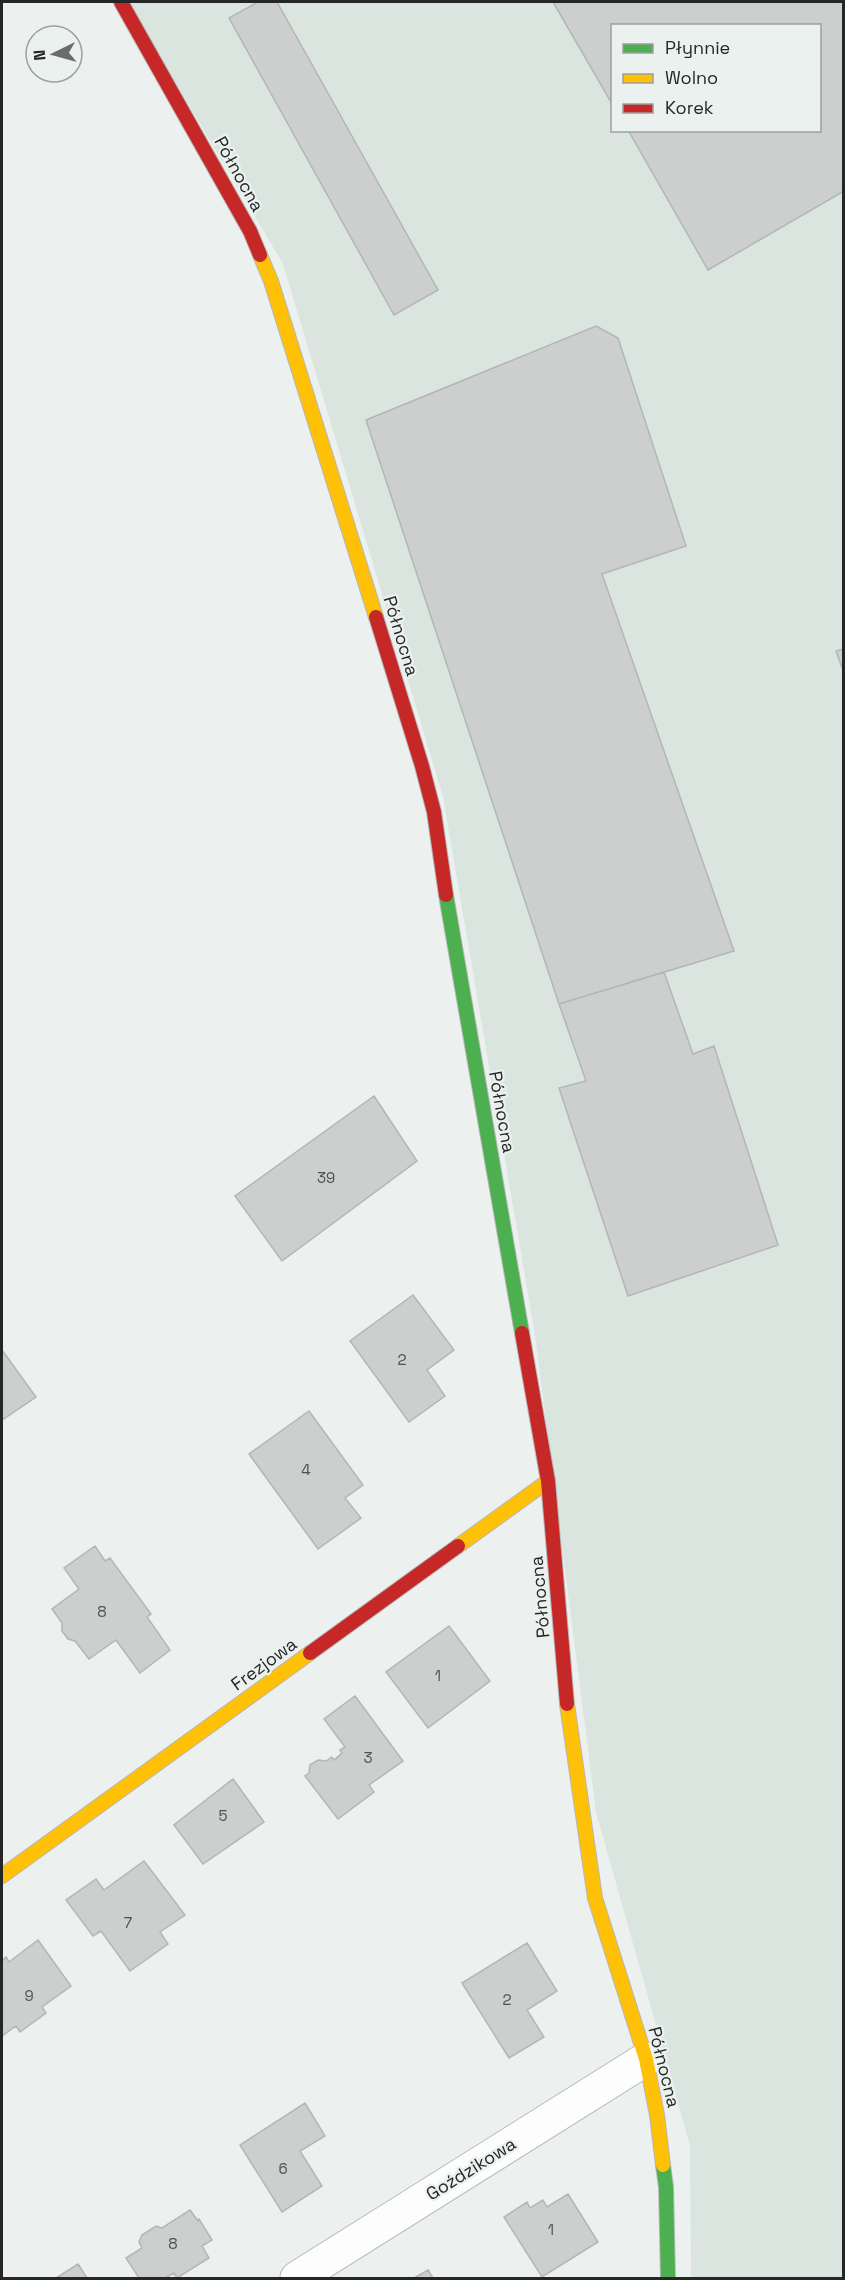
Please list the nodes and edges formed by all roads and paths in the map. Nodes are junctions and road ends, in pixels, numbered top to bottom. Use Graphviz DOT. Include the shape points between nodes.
graph roads {
  1 [pos="121,2"];
  2 [pos="548,1481"];
  3 [pos="2,1876"];
  4 [pos="646,2059"];
  5 [pos="297,2278"];
  6 [pos="668,2278"];
  1 -- 2 [label="street, Północna" via="250,231 271,281 422,766 434,812"];
  2 -- 3 [label="street, Frezjowa"];
  2 -- 4 [label="street, Północna" via="569,1730 595,1898"];
  4 -- 5 [label="street, Goździkowa"];
  4 -- 6 [label="street, Północna" via="666,2187"];
}
